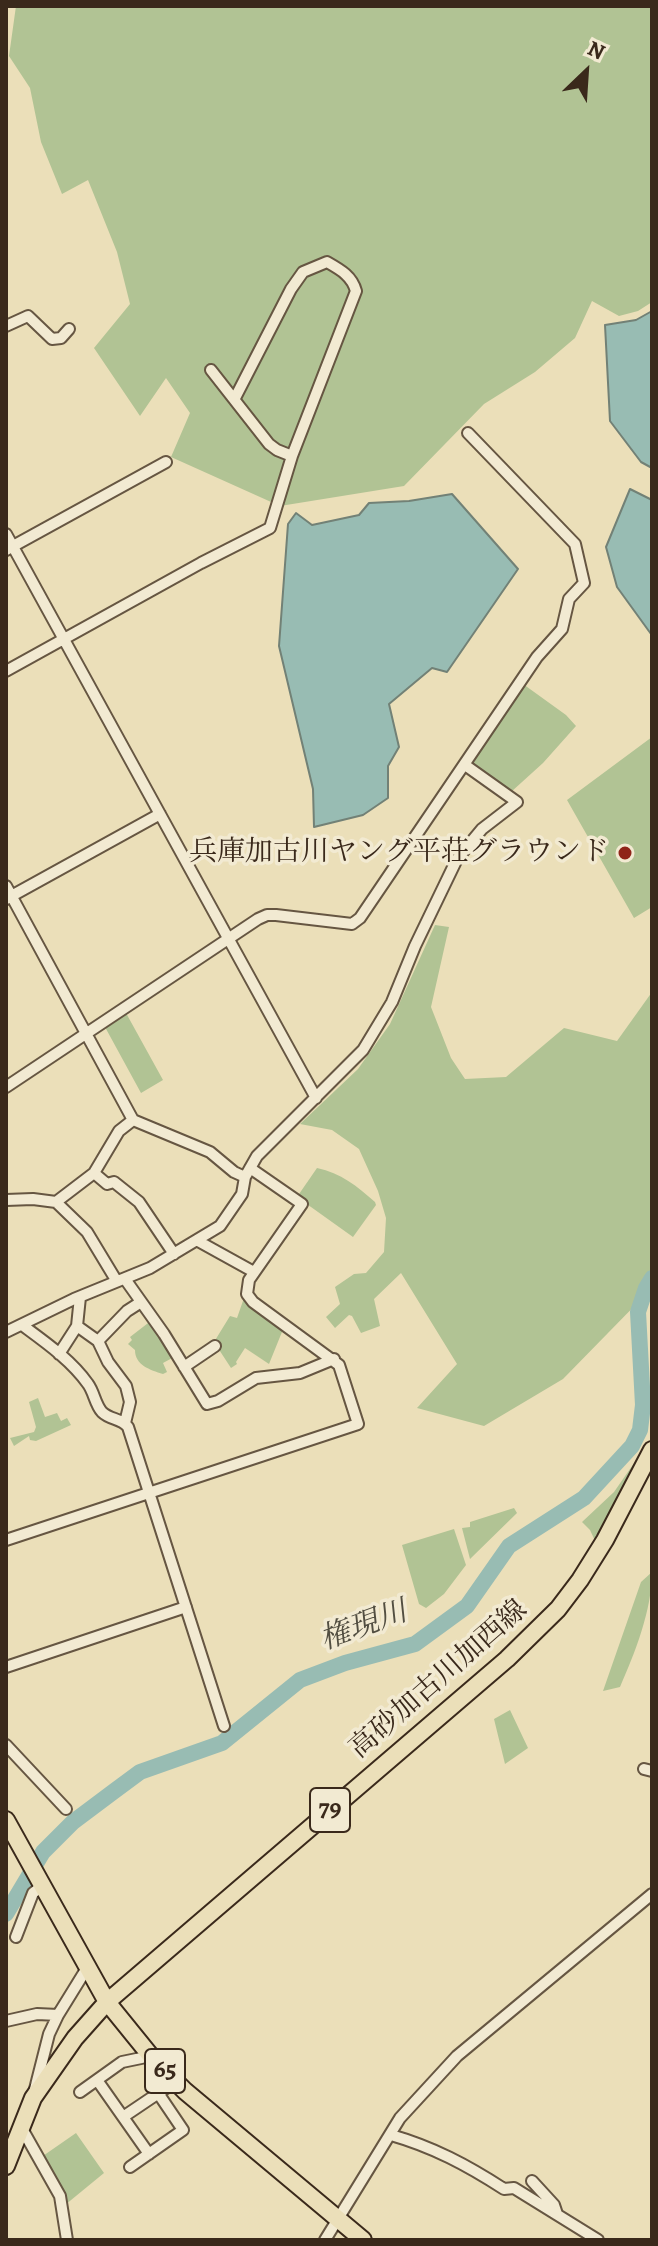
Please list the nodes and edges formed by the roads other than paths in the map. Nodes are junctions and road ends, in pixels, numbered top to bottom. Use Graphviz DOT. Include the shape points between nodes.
graph roads {
  1 [pos="6,326"];
  2 [pos="69,329"];
  3 [pos="211,370"];
  4 [pos="235,398"];
  5 [pos="468,433"];
  6 [pos="292,456"];
  7 [pos="166,462"];
  8 [pos="6,534"];
  9 [pos="9,548"];
  10 [pos="63,640"];
  11 [pos="6,671"];
  12 [pos="465,765"];
  13 [pos="160,814"];
  14 [pos="8,893"];
  15 [pos="228,939"];
  16 [pos="86,1034"];
  17 [pos="6,1087"];
  18 [pos="316,1098"];
  19 [pos="133,1120"];
  20 [pos="248,1172"];
  21 [pos="94,1173"];
  22 [pos="6,1200"];
  23 [pos="56,1202"];
  24 [pos="198,1241"];
  25 [pos="174,1254"];
  26 [pos="254,1272"];
  27 [pos="120,1279"];
  28 [pos="80,1297"];
  29 [pos="141,1302"];
  30 [pos="22,1325"];
  31 [pos="77,1326"];
  32 [pos="6,1332"];
  33 [pos="98,1341"];
  34 [pos="215,1346"];
  35 [pos="59,1354"];
  36 [pos="334,1359"];
  37 [pos="184,1367"];
  38 [pos="125,1423"];
  39 [pos="652,1450"];
  40 [pos="150,1493"];
  41 [pos="6,1540"];
  42 [pos="186,1607"];
  43 [pos="6,1667"];
  44 [pos="224,1726"];
  45 [pos="6,1745"];
  46 [pos="66,1809"];
  47 [pos="7,1826"];
  48 [pos="41,1884"];
  49 [pos="652,1894"];
  50 [pos="16,1937"];
  51 [pos="87,1968"];
  52 [pos="107,2002"];
  53 [pos="58,2015"];
  54 [pos="6,2021"];
  55 [pos="151,2056"];
  56 [pos="97,2080"];
  57 [pos="169,2086"];
  58 [pos="80,2092"];
  59 [pos="158,2093"];
  60 [pos="33,2098"];
  61 [pos="123,2117"];
  62 [pos="19,2130"];
  63 [pos="391,2135"];
  64 [pos="149,2154"];
  65 [pos="6,2166"];
  66 [pos="130,2167"];
  67 [pos="532,2181"];
  68 [pos="557,2214"];
  69 [pos="338,2219"];
  70 [pos="67,2240"];
  71 [pos="325,2240"];
  72 [pos="363,2240"];
  73 [pos="598,2240"];
  1 -- 2 [label="street" via="28,316 52,339"];
  3 -- 4 [label="street"];
  4 -- 6 [label="street" via="269,444"];
  4 -- 6 [label="street" via="303,272 327,262 344,271 356,291"];
  5 -- 12 [label="street" via="575,544 584,583 569,599 562,629 537,657"];
  6 -- 10 [label="street" via="270,528"];
  7 -- 9 [label="street"];
  8 -- 9 [label="street"];
  9 -- 10 [label="street"];
  10 -- 11 [label="street"];
  10 -- 13 [label="street"];
  12 -- 15 [label="street" via="352,924 267,915"];
  12 -- 18 [label="street" via="517,802 482,829 457,859 392,1002 363,1050"];
  13 -- 14 [label="street"];
  13 -- 15 [label="street"];
  14 -- 16 [label="street"];
  15 -- 16 [label="street"];
  15 -- 18 [label="street"];
  16 -- 17 [label="street"];
  16 -- 19 [label="street"];
  18 -- 20 [label="street"];
  19 -- 20 [label="street" via="210,1152 234,1172"];
  19 -- 21 [label="street" via="119,1131"];
  20 -- 24 [label="street" via="228,1216"];
  20 -- 26 [label="street" via="302,1204"];
  21 -- 23 [label="street"];
  21 -- 25 [label="street" via="139,1202"];
  22 -- 23 [label="street"];
  23 -- 27 [label="street" via="87,1232"];
  24 -- 25 [label="street"];
  24 -- 26 [label="street"];
  25 -- 27 [label="street"];
  26 -- 36 [label="street" via="247,1285 253,1302"];
  27 -- 28 [label="street"];
  27 -- 29 [label="street"];
  28 -- 30 [label="street"];
  28 -- 31 [label="street"];
  29 -- 33 [label="street"];
  29 -- 37 [label="street"];
  30 -- 32 [label="street"];
  30 -- 35 [label="street"];
  31 -- 33 [label="street"];
  31 -- 35 [label="street"];
  33 -- 38 [label="street" via="129,1394"];
  34 -- 37 [label="street"];
  35 -- 38 [label="street" via="90,1386 99,1409"];
  36 -- 37 [label="street" via="300,1373 256,1378 208,1404"];
  36 -- 40 [label="street" via="358,1424"];
  38 -- 40 [label="street"];
  39 -- 52 [label="main road, 高砂加古川加西線 / 79" via="580,1580 533,1635"];
  40 -- 41 [label="street"];
  40 -- 42 [label="street"];
  42 -- 43 [label="street"];
  42 -- 44 [label="street"];
  45 -- 46 [label="street"];
  47 -- 48 [label="main road, 65"];
  48 -- 50 [label="street"];
  48 -- 51 [label="main road, 65"];
  49 -- 63 [label="street" via="457,2056"];
  51 -- 52 [label="main road, 65"];
  51 -- 53 [label="street"];
  52 -- 55 [label="main road, 65"];
  52 -- 60 [label="main road, 高砂加古川加西線 / 79"];
  53 -- 54 [label="street"];
  53 -- 60 [label="street"];
  55 -- 56 [label="street" via="122,2062"];
  55 -- 69 [label="main road, 65" via="185,2091"];
  56 -- 58 [label="street"];
  56 -- 61 [label="street"];
  57 -- 59 [label="street"];
  59 -- 61 [label="street"];
  59 -- 64 [label="street" via="183,2130"];
  60 -- 62 [label="main road, 高砂加古川加西線 / 79"];
  61 -- 64 [label="street"];
  62 -- 65 [label="main road, 高砂加古川加西線 / 79"];
  62 -- 70 [label="street" via="60,2196"];
  63 -- 68 [label="street" via="463,2162"];
  63 -- 69 [label="street"];
  64 -- 66 [label="street"];
  67 -- 68 [label="street"];
  68 -- 73 [label="street"];
  69 -- 71 [label="street"];
  69 -- 72 [label="main road, 65"];
}
